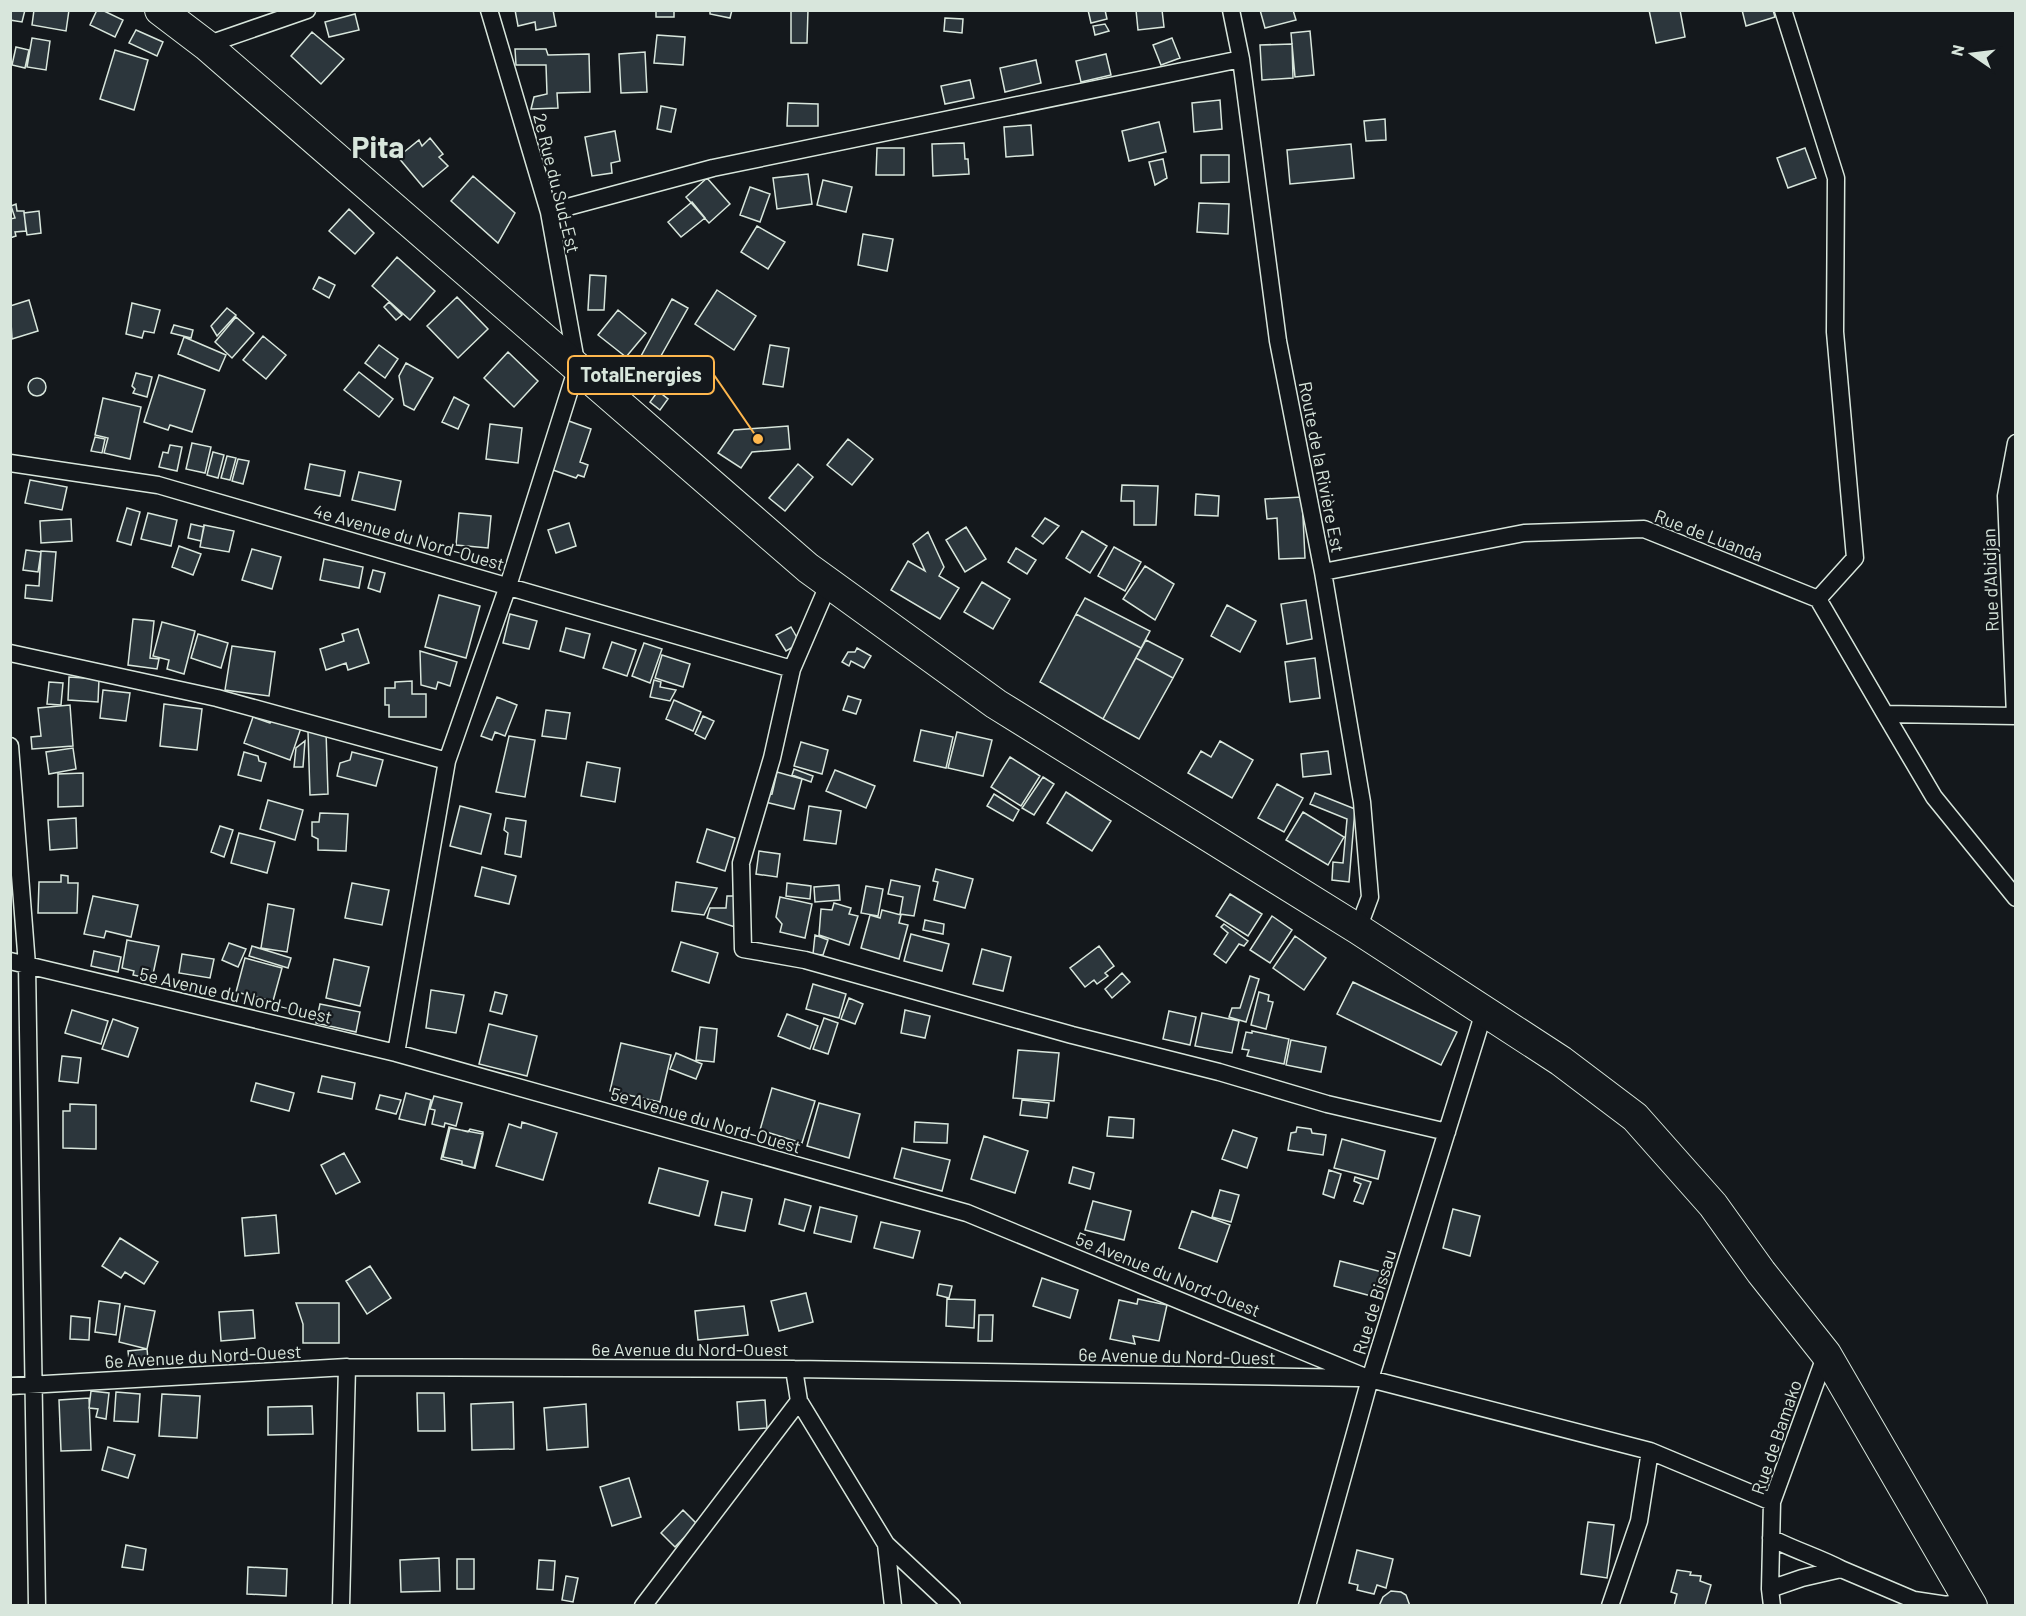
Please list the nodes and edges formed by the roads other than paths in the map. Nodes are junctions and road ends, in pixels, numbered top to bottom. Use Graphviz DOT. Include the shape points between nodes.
graph roads {
  1 [pos="160,10"];
  2 [pos="307,10"];
  3 [pos="489,10"];
  4 [pos="1231,10"];
  5 [pos="1783,10"];
  6 [pos="206,45"];
  7 [pos="1241,59"];
  8 [pos="549,212"];
  9 [pos="577,367"];
  10 [pos="2016,443"];
  11 [pos="10,463"];
  12 [pos="1323,572"];
  13 [pos="829,583"];
  14 [pos="508,586"];
  15 [pos="1818,599"];
  16 [pos="10,653"];
  17 [pos="792,669"];
  18 [pos="1885,714"];
  19 [pos="2015,716"];
  20 [pos="10,746"];
  21 [pos="447,761"];
  22 [pos="2016,898"];
  23 [pos="1358,929"];
  24 [pos="10,961"];
  25 [pos="27,965"];
  26 [pos="1484,1012"];
  27 [pos="396,1053"];
  28 [pos="1447,1132"];
  29 [pos="1826,1354"];
  30 [pos="347,1367"];
  31 [pos="794,1369"];
  32 [pos="1370,1378"];
  33 [pos="10,1386"];
  34 [pos="35,1386"];
  35 [pos="799,1401"];
  36 [pos="1650,1451"];
  37 [pos="1772,1502"];
  38 [pos="1771,1538"];
  39 [pos="885,1544"];
  40 [pos="1841,1569"];
  41 [pos="1771,1597"];
  42 [pos="1970,1602"];
  43 [pos="37,1605"];
  44 [pos="341,1605"];
  45 [pos="643,1605"];
  46 [pos="892,1605"];
  47 [pos="952,1605"];
  48 [pos="1307,1605"];
  49 [pos="1610,1605"];
  1 -- 6 [label="highway"];
  2 -- 6 [label="street"];
  3 -- 8 [label="street, 2e Rue du Sud-Est"];
  4 -- 7 [label="street, Route de la Rivière Est"];
  5 -- 15 [label="street" via="1836,178 1835,332 1856,558"];
  6 -- 9 [label="highway"];
  7 -- 8 [label="street" via="713,168"];
  7 -- 12 [label="street, Route de la Rivière Est" via="1278,341"];
  8 -- 9 [label="street, 2e Rue du Sud-Est"];
  9 -- 13 [label="highway"];
  9 -- 14 [label="street"];
  10 -- 19 [label="street, Rue d'Abidjan" via="2006,496"];
  11 -- 14 [label="street, 4e Avenue du Nord-Ouest" via="158,485"];
  12 -- 15 [label="street, Rue de Luanda" via="1524,533 1644,529"];
  12 -- 23 [label="street, Route de la Rivière Est" via="1362,802 1370,897"];
  13 -- 17 [label="street"];
  13 -- 23 [label="highway" via="996,704"];
  14 -- 17 [label="street, 4e Avenue du Nord-Ouest"];
  14 -- 21 [label="street"];
  15 -- 18 [label="street"];
  16 -- 21 [label="street" via="217,698"];
  17 -- 28 [label="street" via="772,758 741,863 743,949 805,960 1327,1104"];
  18 -- 19 [label="street"];
  18 -- 22 [label="street" via="1934,797"];
  20 -- 25 [label="street"];
  21 -- 27 [label="street"];
  23 -- 26 [label="highway"];
  24 -- 25 [label="street, 5e Avenue du Nord-Ouest"];
  25 -- 27 [label="street, 5e Avenue du Nord-Ouest"];
  25 -- 34 [label="street"];
  26 -- 28 [label="street, Rue de Bissau"];
  26 -- 29 [label="highway" via="1562,1060 1635,1117 1713,1204"];
  27 -- 32 [label="street, 5e Avenue du Nord-Ouest" via="967,1213"];
  28 -- 32 [label="street, Rue de Bissau"];
  29 -- 37 [label="street, Rue de Bamako"];
  29 -- 42 [label="highway"];
  30 -- 31 [label="street, 6e Avenue du Nord-Ouest"];
  30 -- 34 [label="street, 6e Avenue du Nord-Ouest"];
  30 -- 44 [label="street"];
  31 -- 32 [label="street, 6e Avenue du Nord-Ouest"];
  31 -- 35 [label="street"];
  32 -- 36 [label="street"];
  32 -- 48 [label="street, Rue de Bissau"];
  33 -- 34 [label="street, 6e Avenue du Nord-Ouest"];
  34 -- 43 [label="street"];
  35 -- 39 [label="street"];
  35 -- 45 [label="street"];
  36 -- 37 [label="street"];
  36 -- 49 [label="street" via="1638,1521"];
  37 -- 38 [label="street, Rue de Bamako"];
  38 -- 40 [label="street"];
  38 -- 41 [label="street, Rue de Bamako"];
  39 -- 46 [label="street"];
  39 -- 47 [label="street"];
  40 -- 41 [label="street" via="1802,1578"];
  40 -- 42 [label="street" via="1914,1600 1947,1605"];
}
